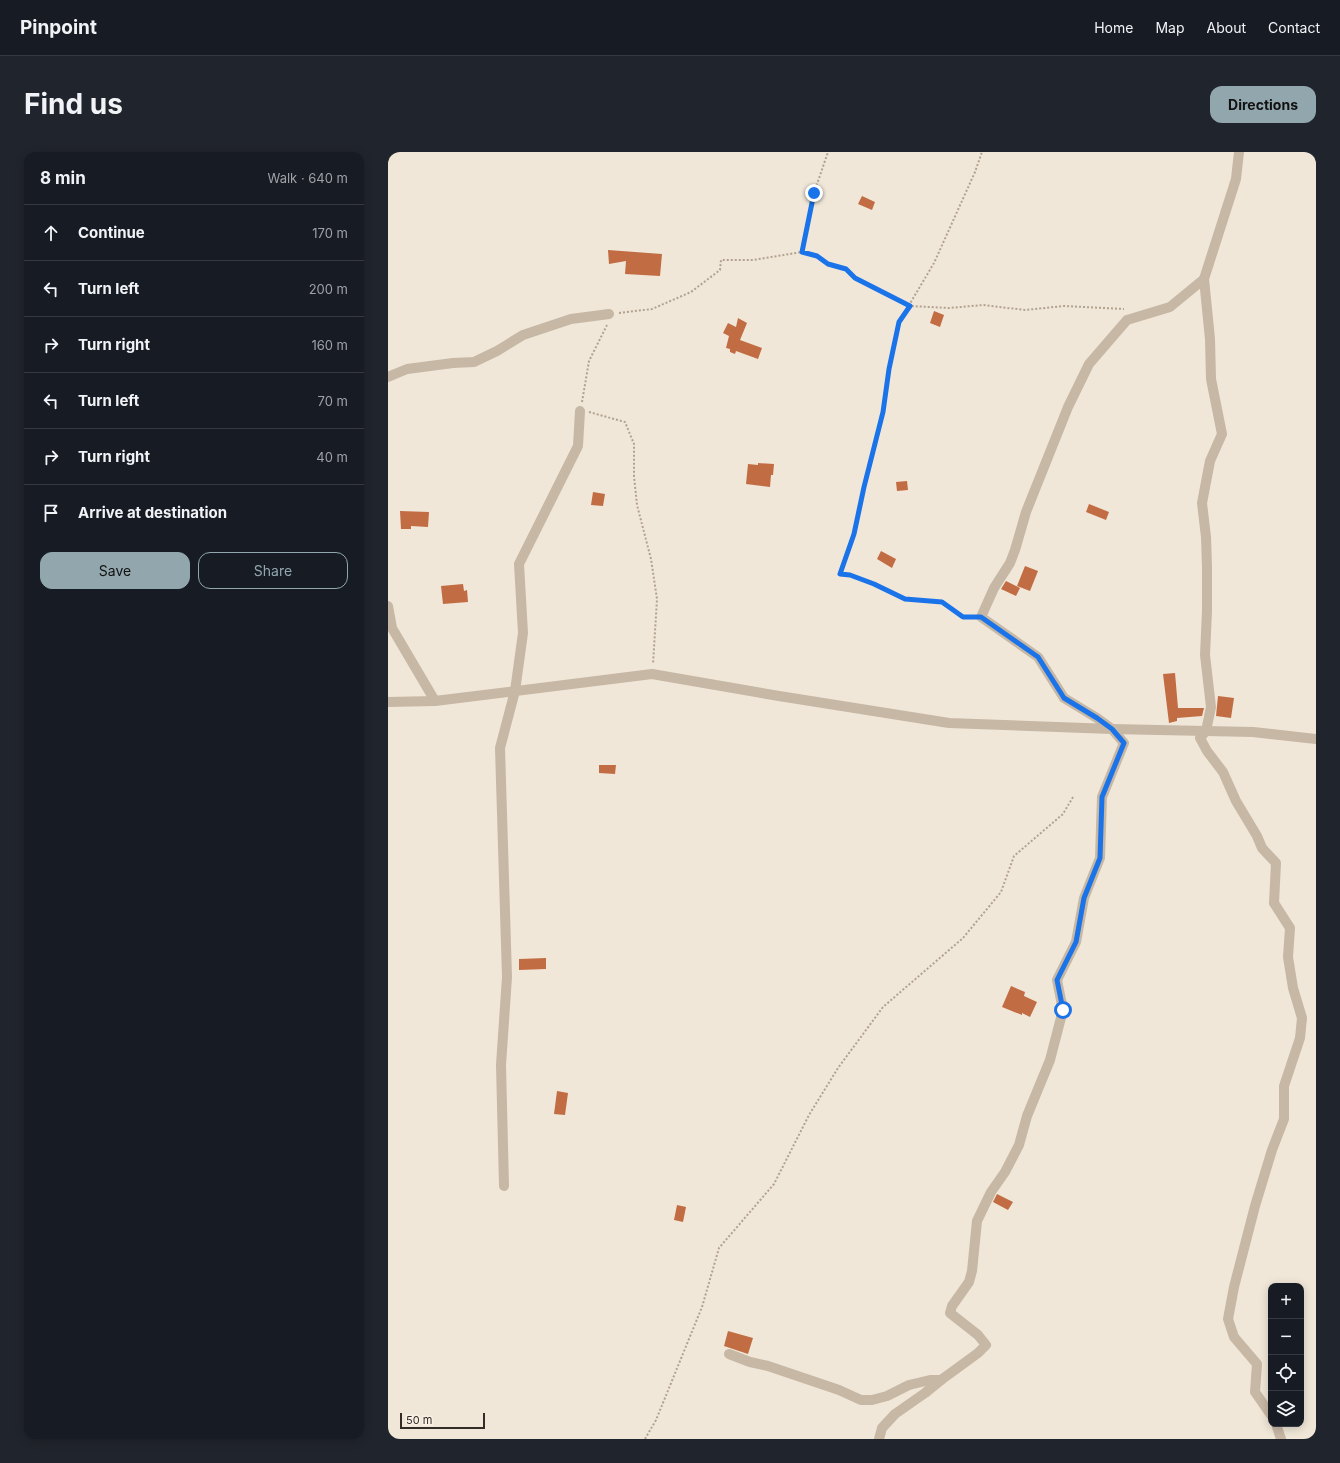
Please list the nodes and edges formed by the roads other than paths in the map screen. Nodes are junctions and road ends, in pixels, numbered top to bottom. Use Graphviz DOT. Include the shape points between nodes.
graph roads {
  1 [pos="1239,152"];
  2 [pos="1204,278"];
  3 [pos="610,314"];
  4 [pos="388,377"];
  5 [pos="580,411"];
  6 [pos="388,606"];
  7 [pos="515,691"];
  8 [pos="435,701"];
  9 [pos="388,702"];
  10 [pos="1112,729"];
  11 [pos="1206,731"];
  12 [pos="1316,739"];
  13 [pos="504,1186"];
  14 [pos="729,1354"];
  15 [pos="941,1380"];
  16 [pos="1268,1411"];
  17 [pos="1277,1427"];
  18 [pos="879,1439"];
  19 [pos="1280,1439"];
  1 -- 2 [label="street" via="1236,179"];
  2 -- 10 [label="street" via="1170,307 1127,320 1089,364 1068,407 1034,491 1010,563 994,588 981,617 1038,657 1064,698"];
  2 -- 11 [label="street" via="1211,380 1222,434 1210,461 1202,503 1207,567 1205,655 1211,707"];
  3 -- 4 [label="street" via="571,319 523,335 474,362 406,369"];
  5 -- 7 [label="street" via="578,446 519,564 523,633"];
  6 -- 8 [label="street" via="392,628"];
  7 -- 8 [label="street"];
  7 -- 10 [label="street" via="652,674 949,723"];
  7 -- 13 [label="street" via="500,748 507,977 501,1065"];
  8 -- 9 [label="street"];
  10 -- 11 [label="street"];
  10 -- 15 [label="street" via="1124,743 1102,797 1100,858 1084,898 1076,942 1057,980 1063,1010 1050,1060 1019,1145 977,1221 969,1282 950,1313 978,1335 986,1345"];
  11 -- 12 [label="street" via="1253,732"];
  11 -- 16 [label="street" via="1200,738 1223,772 1262,848 1276,863 1274,903 1290,928 1288,957 1293,988 1302,1018 1300,1038 1284,1086 1284,1119 1255,1206 1228,1320 1234,1337 1257,1364 1255,1392"];
  14 -- 15 [label="street" via="839,1390 861,1400 886,1396 909,1385"];
  15 -- 18 [label="street" via="895,1414 882,1428"];
  17 -- 19 [label="street"];
}
